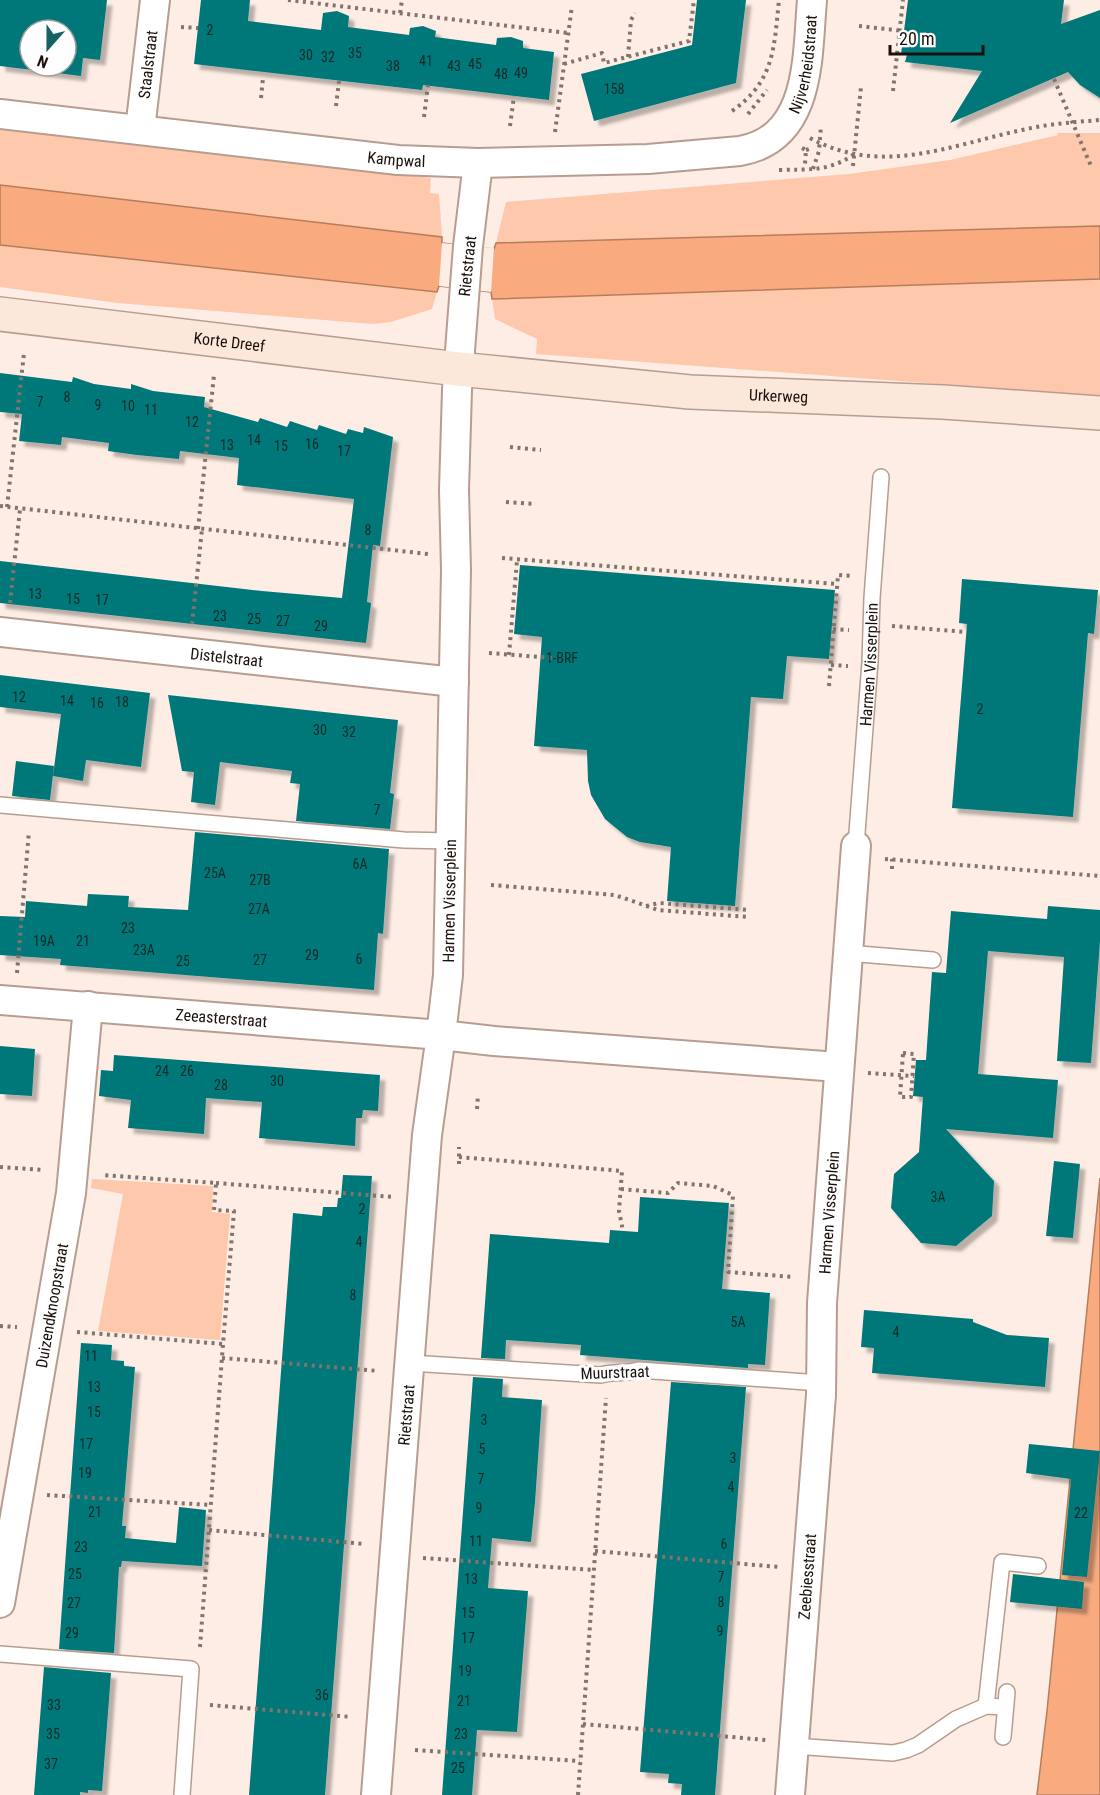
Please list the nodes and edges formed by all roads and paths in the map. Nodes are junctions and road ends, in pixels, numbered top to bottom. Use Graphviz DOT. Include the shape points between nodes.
graph roads {
  1 [pos="155,0"];
  2 [pos="288,0"];
  3 [pos="402,0"];
  4 [pos="694,0"];
  5 [pos="779,0"];
  6 [pos="812,0"];
  7 [pos="903,0"];
  8 [pos="320,2"];
  9 [pos="572,6"];
  10 [pos="400,13"];
  11 [pos="635,13"];
  12 [pos="859,26"];
  13 [pos="181,27"];
  14 [pos="198,28"];
  15 [pos="902,31"];
  16 [pos="568,33"];
  17 [pos="628,57"];
  18 [pos="564,64"];
  19 [pos="263,78"];
  20 [pos="1054,79"];
  21 [pos="339,81"];
  22 [pos="428,86"];
  23 [pos="861,87"];
  24 [pos="893,90"];
  25 [pos="514,96"];
  26 [pos="261,98"];
  27 [pos="336,106"];
  28 [pos="732,111"];
  29 [pos="0,114"];
  30 [pos="424,117"];
  31 [pos="1100,120"];
  32 [pos="1073,122"];
  33 [pos="785,125"];
  34 [pos="510,126"];
  35 [pos="140,130"];
  36 [pos="555,132"];
  37 [pos="812,148"];
  38 [pos="806,150"];
  39 [pos="853,155"];
  40 [pos="478,163"];
  41 [pos="838,165"];
  42 [pos="1091,165"];
  43 [pos="853,166"];
  44 [pos="813,169"];
  45 [pos="0,314"];
  46 [pos="24,353"];
  47 [pos="458,369"];
  48 [pos="214,375"];
  49 [pos="1100,413"];
  50 [pos="510,447"];
  51 [pos="541,450"];
  52 [pos="881,477"];
  53 [pos="506,502"];
  54 [pos="537,504"];
  55 [pos="0,506"];
  56 [pos="7,507"];
  57 [pos="20,508"];
  58 [pos="200,529"];
  59 [pos="413,553"];
  60 [pos="502,558"];
  61 [pos="517,560"];
  62 [pos="858,576"];
  63 [pos="837,584"];
  64 [pos="9,603"];
  65 [pos="192,624"];
  66 [pos="871,625"];
  67 [pos="0,632"];
  68 [pos="966,632"];
  69 [pos="489,653"];
  70 [pos="509,655"];
  71 [pos="553,658"];
  72 [pos="454,682"];
  73 [pos="829,686"];
  74 [pos="0,806"];
  75 [pos="31,808"];
  76 [pos="450,841"];
  77 [pos="856,846"];
  78 [pos="892,869"];
  79 [pos="1100,876"];
  80 [pos="491,885"];
  81 [pos="645,906"];
  82 [pos="749,910"];
  83 [pos="748,917"];
  84 [pos="933,960"];
  85 [pos="842,964"];
  86 [pos="16,977"];
  87 [pos="0,1000"];
  88 [pos="88,1006"];
  89 [pos="441,1035"];
  90 [pos="848,1070"];
  91 [pos="901,1075"];
  92 [pos="914,1076"];
  93 [pos="478,1095"];
  94 [pos="477,1109"];
  95 [pos="458,1150"];
  96 [pos="459,1157"];
  97 [pos="459,1164"];
  98 [pos="0,1167"];
  99 [pos="47,1170"];
  100 [pos="93,1174"];
  101 [pos="216,1183"];
  102 [pos="621,1189"];
  103 [pos="395,1198"];
  104 [pos="623,1231"];
  105 [pos="795,1277"];
  106 [pos="0,1326"];
  107 [pos="20,1327"];
  108 [pos="74,1331"];
  109 [pos="223,1344"];
  110 [pos="222,1358"];
  111 [pos="410,1363"];
  112 [pos="821,1370"];
  113 [pos="382,1371"];
  114 [pos="606,1394"];
  115 [pos="38,1494"];
  116 [pos="211,1505"];
  117 [pos="209,1530"];
  118 [pos="368,1545"];
  119 [pos="595,1551"];
  120 [pos="434,1559"];
  121 [pos="1038,1566"];
  122 [pos="787,1568"];
  123 [pos="593,1570"];
  124 [pos="0,1603"];
  125 [pos="0,1654"];
  126 [pos="199,1657"];
  127 [pos="201,1705"];
  128 [pos="986,1706"];
  129 [pos="355,1717"];
  130 [pos="583,1724"];
  131 [pos="1003,1737"];
  132 [pos="783,1743"];
  133 [pos="415,1750"];
  134 [pos="580,1761"];
  135 [pos="182,1795"];
  136 [pos="376,1795"];
  137 [pos="578,1795"];
  138 [pos="790,1795"];
  1 -- 35 [label="street, Staalstraat"];
  2 -- 8 [label="path"];
  3 -- 10 [label="path"];
  4 -- 17 [label="path" via="689,41"];
  5 -- 28 [label="path" via="770,65 758,88"];
  6 -- 33 [label="street, Nijverheidstraat" via="806,76"];
  7 -- 15 [label="path"];
  8 -- 10 [label="path"];
  9 -- 16 [label="path"];
  10 -- 16 [label="path"];
  11 -- 17 [label="path"];
  12 -- 15 [label="path"];
  13 -- 14 [label="path"];
  15 -- 24 [label="path"];
  16 -- 18 [label="path"];
  17 -- 18 [label="path" via="604,63 602,53"];
  18 -- 36 [label="path"];
  19 -- 26 [label="path"];
  20 -- 32 [label="path"];
  21 -- 27 [label="path"];
  22 -- 30 [label="path"];
  23 -- 39 [label="path"];
  25 -- 34 [label="path"];
  29 -- 35 [label="street, Kampwal"];
  31 -- 32 [label="path"];
  32 -- 39 [label="path" via="916,155"];
  32 -- 42 [label="path"];
  33 -- 40 [label="street, Kampwal" via="763,144 740,151 648,159"];
  35 -- 40 [label="street, Kampwal" via="398,160"];
  37 -- 38 [label="path"];
  39 -- 41 [label="path"];
  39 -- 43 [label="path"];
  39 -- 44 [label="path" via="820,144"];
  40 -- 47 [label="street, Rietstraat"];
  45 -- 47 [label="main road, Korte Dreef"];
  46 -- 56 [label="path"];
  47 -- 49 [label="main road, Urkerweg" via="690,392"];
  47 -- 72 [label="street, Harmen Visserplein"];
  48 -- 58 [label="path"];
  50 -- 51 [label="path"];
  52 -- 66 [label="lane, Harmen Visserplein"];
  53 -- 54 [label="path"];
  55 -- 56 [label="path"];
  56 -- 57 [label="path"];
  57 -- 58 [label="path"];
  57 -- 64 [label="path"];
  58 -- 59 [label="path"];
  58 -- 65 [label="path"];
  60 -- 61 [label="path"];
  61 -- 63 [label="path"];
  61 -- 70 [label="path"];
  62 -- 63 [label="path" via="838,575"];
  63 -- 73 [label="path"];
  66 -- 68 [label="path"];
  66 -- 77 [label="lane, Harmen Visserplein"];
  67 -- 72 [label="street, Distelstraat"];
  69 -- 70 [label="path"];
  70 -- 71 [label="path"];
  72 -- 76 [label="street, Harmen Visserplein"];
  74 -- 75 [label="lane"];
  75 -- 76 [label="lane"];
  75 -- 86 [label="path"];
  76 -- 89 [label="street, Harmen Visserplein" via="448,975"];
  77 -- 85 [label="street, Harmen Visserplein"];
  78 -- 79 [label="path" via="892,860"];
  80 -- 81 [label="path" via="615,895"];
  81 -- 82 [label="path" via="659,903"];
  81 -- 83 [label="path"];
  84 -- 85 [label="lane"];
  85 -- 90 [label="street, Harmen Visserplein"];
  87 -- 88 [label="street, Zeeasterstraat"];
  88 -- 89 [label="street, Zeeasterstraat"];
  88 -- 124 [label="street, Duizendknoopstraat" via="71,1193"];
  89 -- 90 [label="street"];
  89 -- 111 [label="street, Rietstraat" via="427,1135"];
  90 -- 91 [label="path"];
  90 -- 112 [label="street, Harmen Visserplein" via="828,1137 822,1223"];
  91 -- 92 [label="path"];
  91 -- 92 [label="path" via="900,1096 910,1097"];
  91 -- 92 [label="path" via="903,1053 914,1054"];
  93 -- 94 [label="path"];
  95 -- 96 [label="path"];
  96 -- 97 [label="path"];
  96 -- 102 [label="path" via="622,1171"];
  98 -- 99 [label="path"];
  100 -- 101 [label="path"];
  101 -- 103 [label="path"];
  101 -- 109 [label="path" via="214,1210 234,1211"];
  102 -- 104 [label="path" via="619,1211"];
  102 -- 105 [label="path" via="668,1193 678,1183 713,1186 733,1195 728,1272"];
  106 -- 107 [label="path"];
  108 -- 109 [label="path"];
  109 -- 110 [label="path"];
  110 -- 113 [label="path"];
  110 -- 116 [label="path"];
  111 -- 112 [label="lane, Muurstraat" via="601,1375 639,1370"];
  111 -- 136 [label="street, Rietstraat"];
  112 -- 132 [label="street, Zeebiesstraat"];
  114 -- 119 [label="path"];
  115 -- 116 [label="path"];
  116 -- 117 [label="path"];
  117 -- 118 [label="path"];
  117 -- 126 [label="path"];
  119 -- 122 [label="path"];
  119 -- 123 [label="path"];
  120 -- 123 [label="path"];
  121 -- 128 [label="lane" via="1002,1562"];
  123 -- 130 [label="path"];
  125 -- 135 [label="lane" via="191,1669"];
  127 -- 129 [label="path"];
  128 -- 131 [label="lane" via="1006,1699"];
  128 -- 132 [label="lane" via="956,1719 918,1745 893,1753"];
  130 -- 132 [label="path"];
  130 -- 134 [label="path"];
  132 -- 138 [label="street, Zeebiesstraat"];
  133 -- 134 [label="path"];
  134 -- 137 [label="path"];
}
